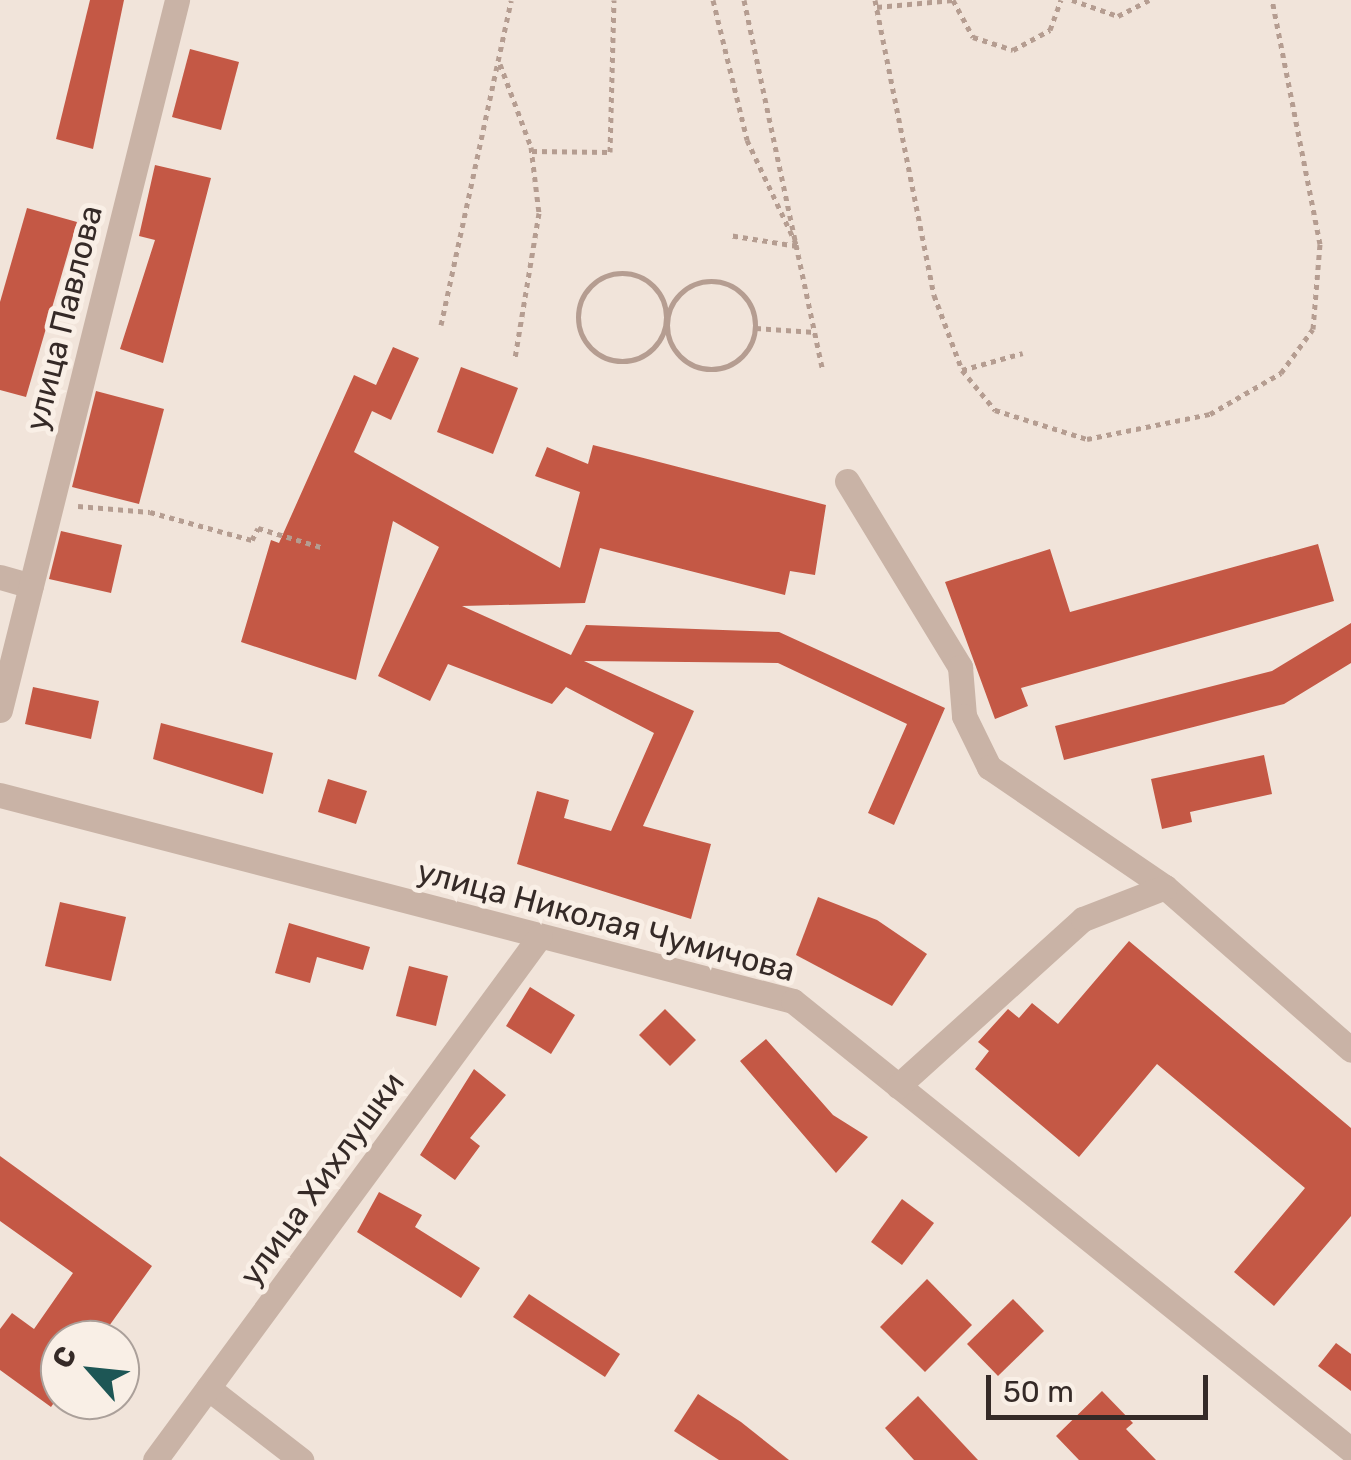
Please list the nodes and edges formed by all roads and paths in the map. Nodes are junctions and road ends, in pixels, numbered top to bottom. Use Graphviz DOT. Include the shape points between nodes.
graph roads {
  1 [pos="176,0"];
  2 [pos="511,0"];
  3 [pos="614,0"];
  4 [pos="714,0"];
  5 [pos="744,0"];
  6 [pos="953,0"];
  7 [pos="1062,0"];
  8 [pos="1072,0"];
  9 [pos="1149,0"];
  10 [pos="1272,0"];
  11 [pos="876,4"];
  12 [pos="500,62"];
  13 [pos="532,151"];
  14 [pos="729,234"];
  15 [pos="797,246"];
  16 [pos="667,320"];
  17 [pos="441,325"];
  18 [pos="756,328"];
  19 [pos="815,332"];
  20 [pos="1023,353"];
  21 [pos="515,358"];
  22 [pos="962,370"];
  23 [pos="823,371"];
  24 [pos="847,480"];
  25 [pos="52,502"];
  26 [pos="320,547"];
  27 [pos="0,578"];
  28 [pos="31,586"];
  29 [pos="0,710"];
  30 [pos="0,795"];
  31 [pos="1165,887"];
  32 [pos="540,936"];
  33 [pos="1351,1050"];
  34 [pos="898,1086"];
  35 [pos="208,1388"];
  36 [pos="1350,1446"];
  37 [pos="155,1460"];
  38 [pos="301,1460"];
  1 -- 25 [label="street, улица Павлова"];
  2 -- 12 [label="path"];
  3 -- 13 [label="path" via="610,152"];
  4 -- 15 [label="path" via="747,140"];
  5 -- 15 [label="path"];
  6 -- 7 [label="path" via="973,38 1013,50 1050,30"];
  6 -- 11 [label="path"];
  8 -- 9 [label="path" via="1118,16"];
  10 -- 22 [label="path" via="1320,244 1321,294 1300,353 1210,414 1121,438 1025,426 996,410"];
  11 -- 22 [label="path" via="934,295"];
  12 -- 13 [label="path"];
  12 -- 17 [label="path"];
  13 -- 21 [label="path" via="538,214"];
  14 -- 15 [label="path"];
  15 -- 19 [label="path"];
  16 -- 16 [label="path" via="655,287 625,272 594,282 578,312 587,344 617,361 650,351"];
  16 -- 18 [label="path" via="682,291 714,280 744,295"];
  16 -- 18 [label="path" via="676,352 706,369 739,359"];
  18 -- 19 [label="path"];
  19 -- 23 [label="path"];
  20 -- 22 [label="path"];
  24 -- 31 [label="street" via="960,666 964,716 989,767"];
  25 -- 26 [label="path" via="150,512 252,540 258,528"];
  25 -- 28 [label="street, улица Павлова"];
  27 -- 28 [label="street"];
  28 -- 29 [label="street, улица Павлова"];
  30 -- 32 [label="street, улица Николая Чумичова"];
  31 -- 33 [label="street"];
  31 -- 34 [label="street" via="1082,919"];
  32 -- 34 [label="street, улица Николая Чумичова" via="793,1002"];
  32 -- 35 [label="street, улица Хихлушки"];
  34 -- 36 [label="street, улица Николая Чумичова"];
  35 -- 37 [label="street, улица Хихлушки"];
  35 -- 38 [label="street"];
}
